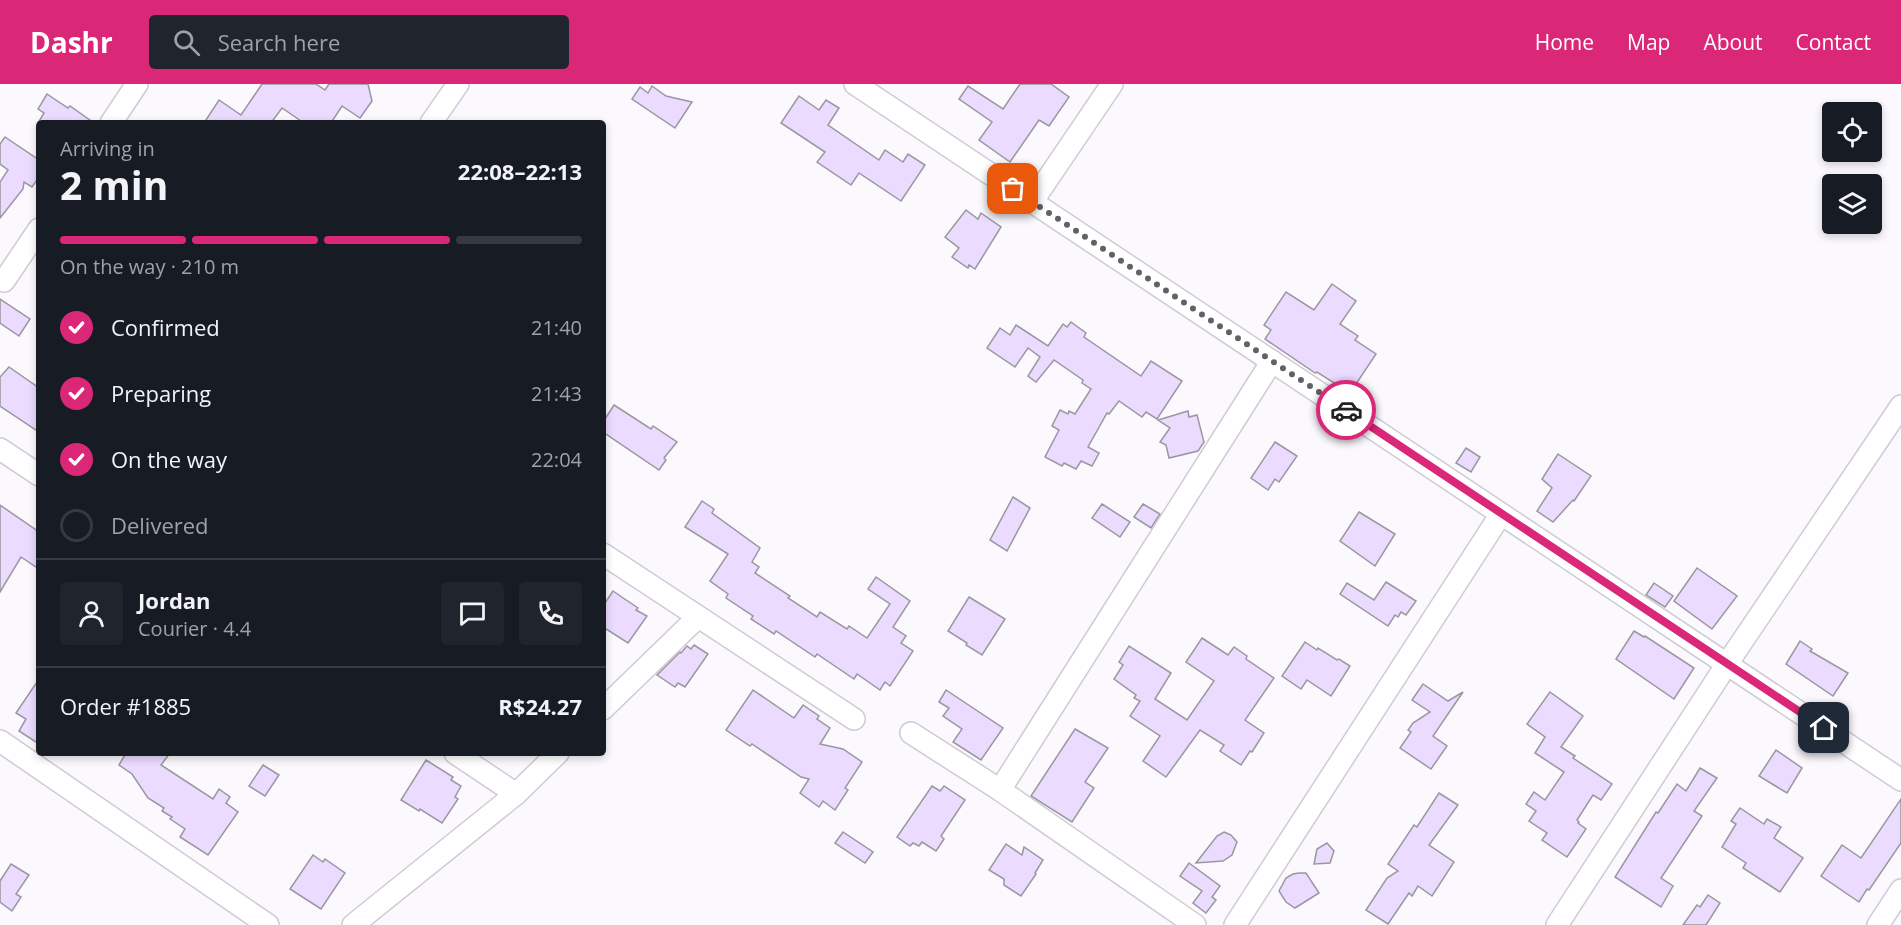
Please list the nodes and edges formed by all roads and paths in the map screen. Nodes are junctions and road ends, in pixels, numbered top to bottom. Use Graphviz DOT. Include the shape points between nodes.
graph roads {
  1 [pos="137,84"];
  2 [pos="458,84"];
  3 [pos="855,84"];
  4 [pos="1112,84"];
  5 [pos="113,120"];
  6 [pos="434,120"];
  7 [pos="1032,202"];
  8 [pos="36,233"];
  9 [pos="4,281"];
  10 [pos="1272,362"];
  11 [pos="1901,406"];
  12 [pos="0,449"];
  13 [pos="36,473"];
  14 [pos="1501,514"];
  15 [pos="606,556"];
  16 [pos="698,617"];
  17 [pos="1727,664"];
  18 [pos="606,706"];
  19 [pos="854,719"];
  20 [pos="911,733"];
  21 [pos="0,741"];
  22 [pos="459,756"];
  23 [pos="555,756"];
  24 [pos="1901,780"];
  25 [pos="1000,790"];
  26 [pos="516,794"];
  27 [pos="1901,890"];
  28 [pos="268,925"];
  29 [pos="353,925"];
  30 [pos="1195,925"];
  31 [pos="1235,925"];
  32 [pos="1557,925"];
  33 [pos="1878,925"];
  1 -- 5 [label="street"];
  2 -- 6 [label="street"];
  3 -- 7 [label="street"];
  4 -- 7 [label="street"];
  7 -- 10 [label="street"];
  8 -- 9 [label="street"];
  10 -- 14 [label="street"];
  10 -- 25 [label="street"];
  11 -- 17 [label="street"];
  12 -- 13 [label="street"];
  14 -- 17 [label="street"];
  14 -- 31 [label="street"];
  15 -- 16 [label="street"];
  16 -- 18 [label="street"];
  16 -- 19 [label="street"];
  17 -- 24 [label="street"];
  17 -- 32 [label="street"];
  20 -- 25 [label="street"];
  21 -- 28 [label="street"];
  22 -- 26 [label="street"];
  23 -- 26 [label="street"];
  25 -- 30 [label="street"];
  26 -- 29 [label="street"];
  27 -- 33 [label="street"];
}
